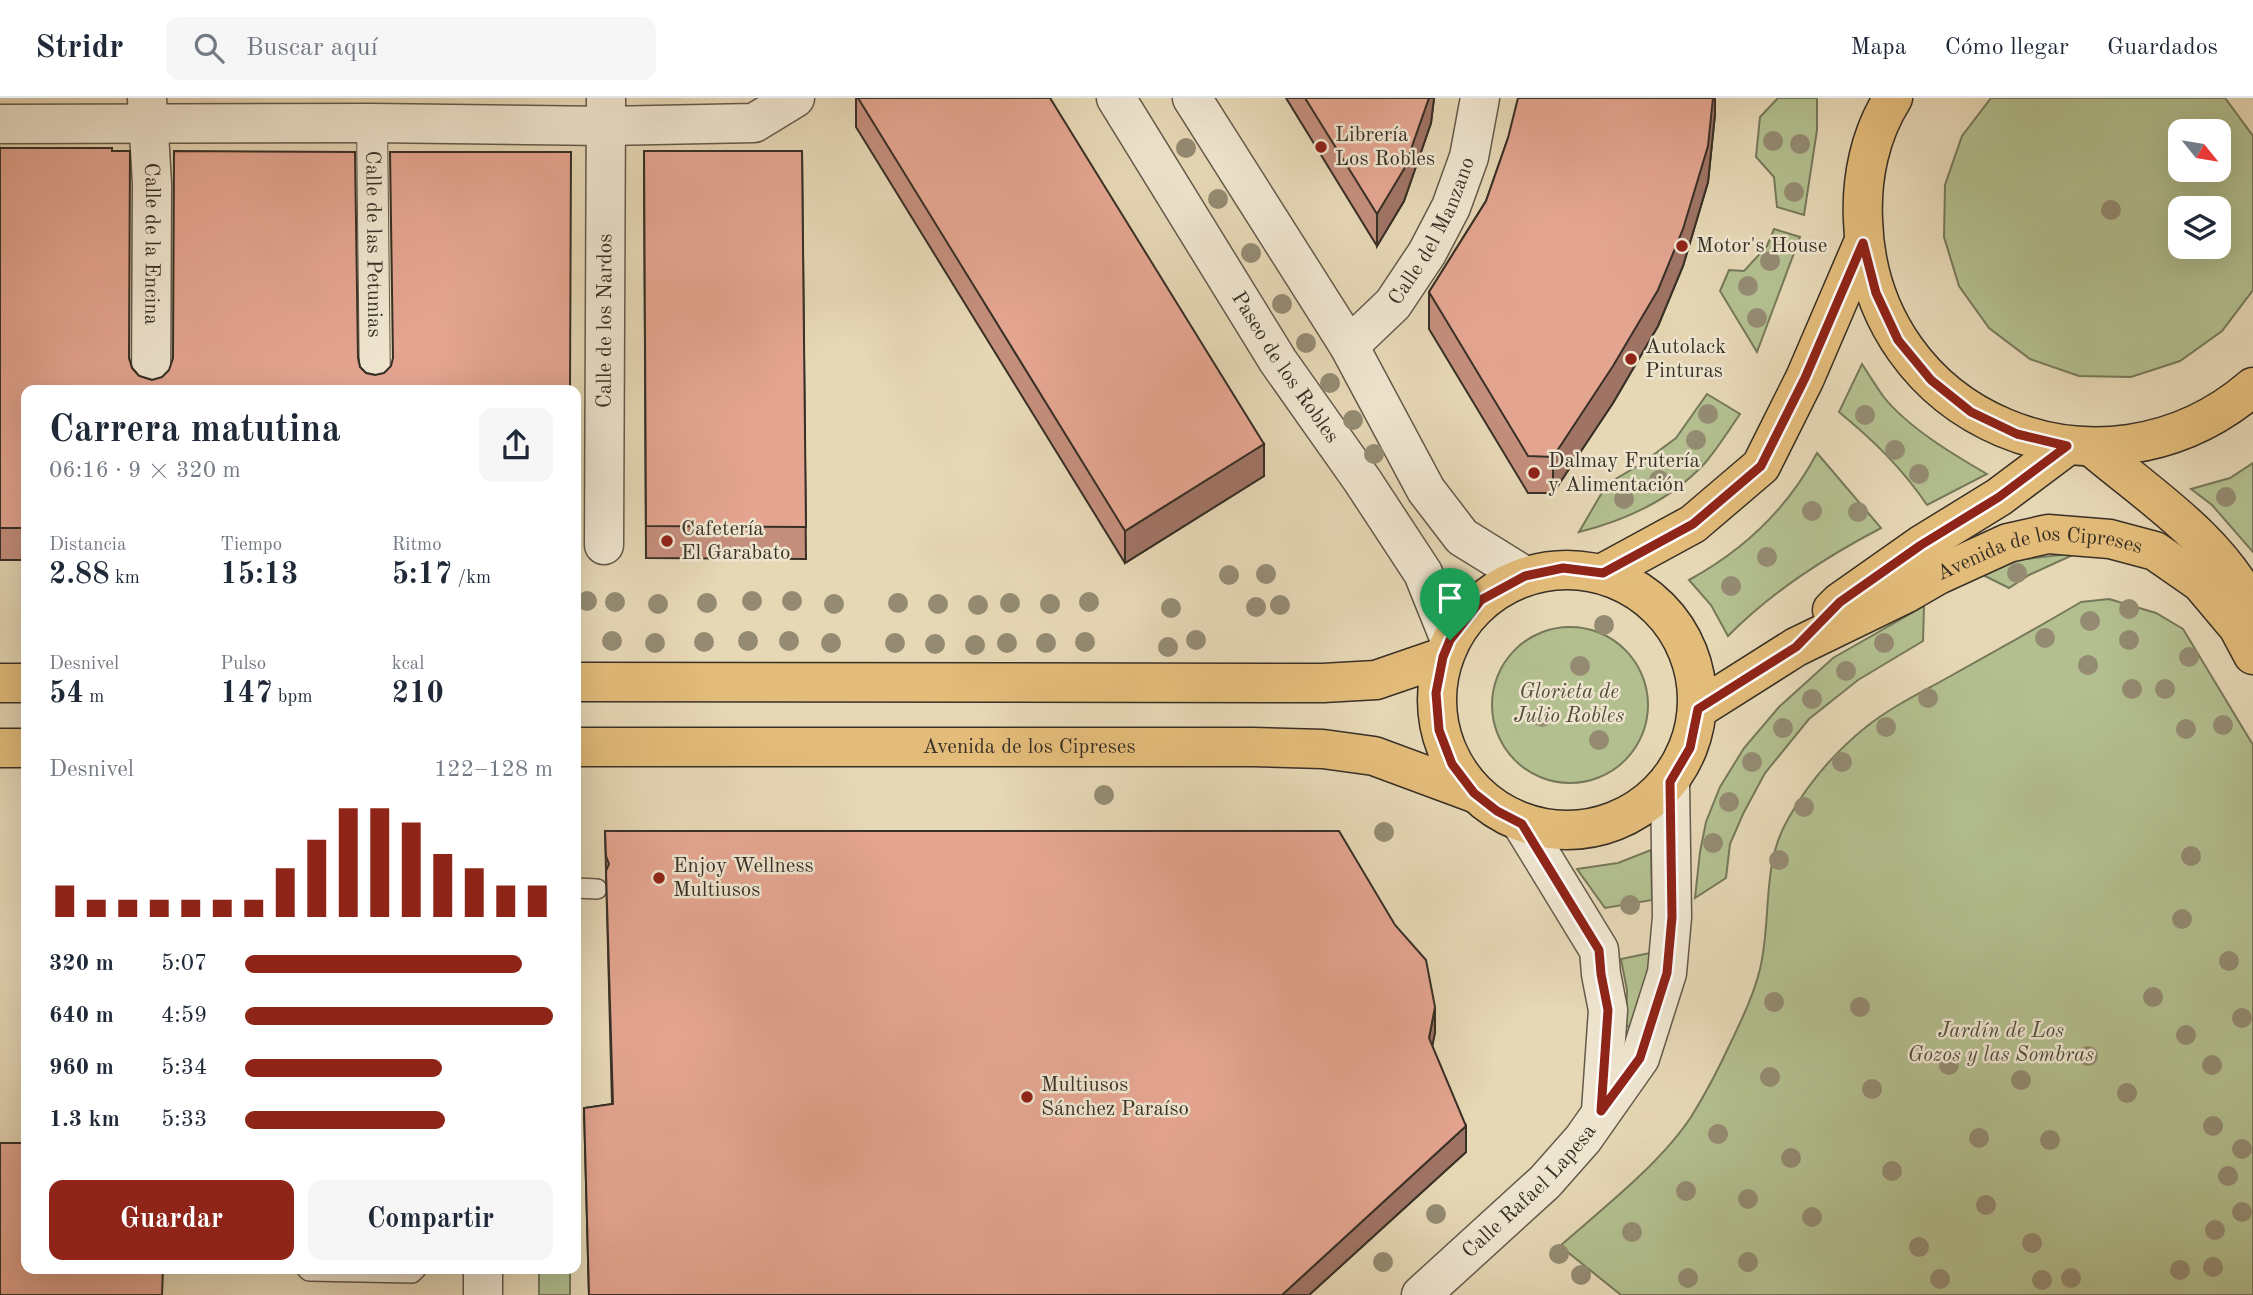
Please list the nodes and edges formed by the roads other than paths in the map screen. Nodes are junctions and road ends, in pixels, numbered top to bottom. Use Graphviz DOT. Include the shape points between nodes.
graph roads {
  1 [pos="795,98"];
  2 [pos="1116,98"];
  3 [pos="1192,98"];
  4 [pos="1480,98"];
  5 [pos="1887,102"];
  6 [pos="147,111"];
  7 [pos="372,111"];
  8 [pos="606,112"];
  9 [pos="0,124"];
  10 [pos="1863,243"];
  11 [pos="1349,346"];
  12 [pos="151,385"];
  13 [pos="375,385"];
  14 [pos="2253,387"];
  15 [pos="2080,447"];
  16 [pos="604,545"];
  17 [pos="1603,573"];
  18 [pos="1525,576"];
  19 [pos="2253,610"];
  20 [pos="1796,647"];
  21 [pos="1446,649"];
  22 [pos="2253,655"];
  23 [pos="581,682"];
  24 [pos="0,683"];
  25 [pos="21,683"];
  26 [pos="1698,709"];
  27 [pos="581,747"];
  28 [pos="0,748"];
  29 [pos="21,748"];
  30 [pos="1670,782"];
  31 [pos="1474,793"];
  32 [pos="1522,824"];
  33 [pos="581,888"];
  34 [pos="597,889"];
  35 [pos="1601,1111"];
  36 [pos="483,1274"];
  37 [pos="483,1295"];
  38 [pos="1421,1295"];
  1 -- 8 [label="street" via="754,122"];
  2 -- 21 [label="street, Paseo de los Robles" via="1278,361 1423,573"];
  3 -- 11 [label="street"];
  4 -- 11 [label="street, Calle del Manzano" via="1469,157 1451,207 1427,253 1393,304"];
  5 -- 10 [label="main road" via="1869,153 1862,198"];
  6 -- 7 [label="street"];
  6 -- 9 [label="street"];
  6 -- 12 [label="street, Calle de la Encina" via="152,184"];
  7 -- 8 [label="street"];
  7 -- 13 [label="street, Calle de las Petunias"];
  8 -- 16 [label="street, Calle de los Nardos"];
  10 -- 15 [label="main road" via="1876,293 1898,340 1931,380 1971,412 2017,434"];
  10 -- 17 [label="main road" via="1761,466 1693,524"];
  11 -- 18 [label="street" via="1442,512 1462,537"];
  14 -- 15 [label="main road" via="2202,422 2168,437 2131,445"];
  15 -- 19 [label="main road" via="2215,551"];
  15 -- 20 [label="main road, Avenida de los Cipreses" via="1921,545 1840,602"];
  17 -- 18 [label="main road" via="1563,568"];
  17 -- 26 [label="main road" via="1643,592 1675,624 1694,664"];
  18 -- 21 [label="main road" via="1481,600"];
  20 -- 22 [label="main road, Avenida de los Cipreses" via="2008,543 2048,534 2110,539 2155,551 2201,583 2238,627"];
  20 -- 26 [label="main road, Avenida de los Cipreses"];
  21 -- 23 [label="main road" via="1376,680 1323,683"];
  21 -- 31 [label="main road" via="1436,693 1439,730 1452,764"];
  24 -- 25 [label="main road"];
  26 -- 30 [label="main road" via="1690,748"];
  27 -- 31 [label="main road, Avenida de los Cipreses" via="1323,749 1374,756"];
  28 -- 29 [label="main road"];
  30 -- 32 [label="main road" via="1628,816 1576,831"];
  30 -- 35 [label="street, Calle Rafael Lapesa" via="1672,917 1667,973 1640,1058"];
  31 -- 32 [label="main road"];
  32 -- 35 [label="street, Calle Rafael Lapesa" via="1599,950 1608,1010"];
  33 -- 34 [label="lane"];
  35 -- 38 [label="street, Calle Rafael Lapesa" via="1545,1182"];
  36 -- 37 [label="street"];
}
